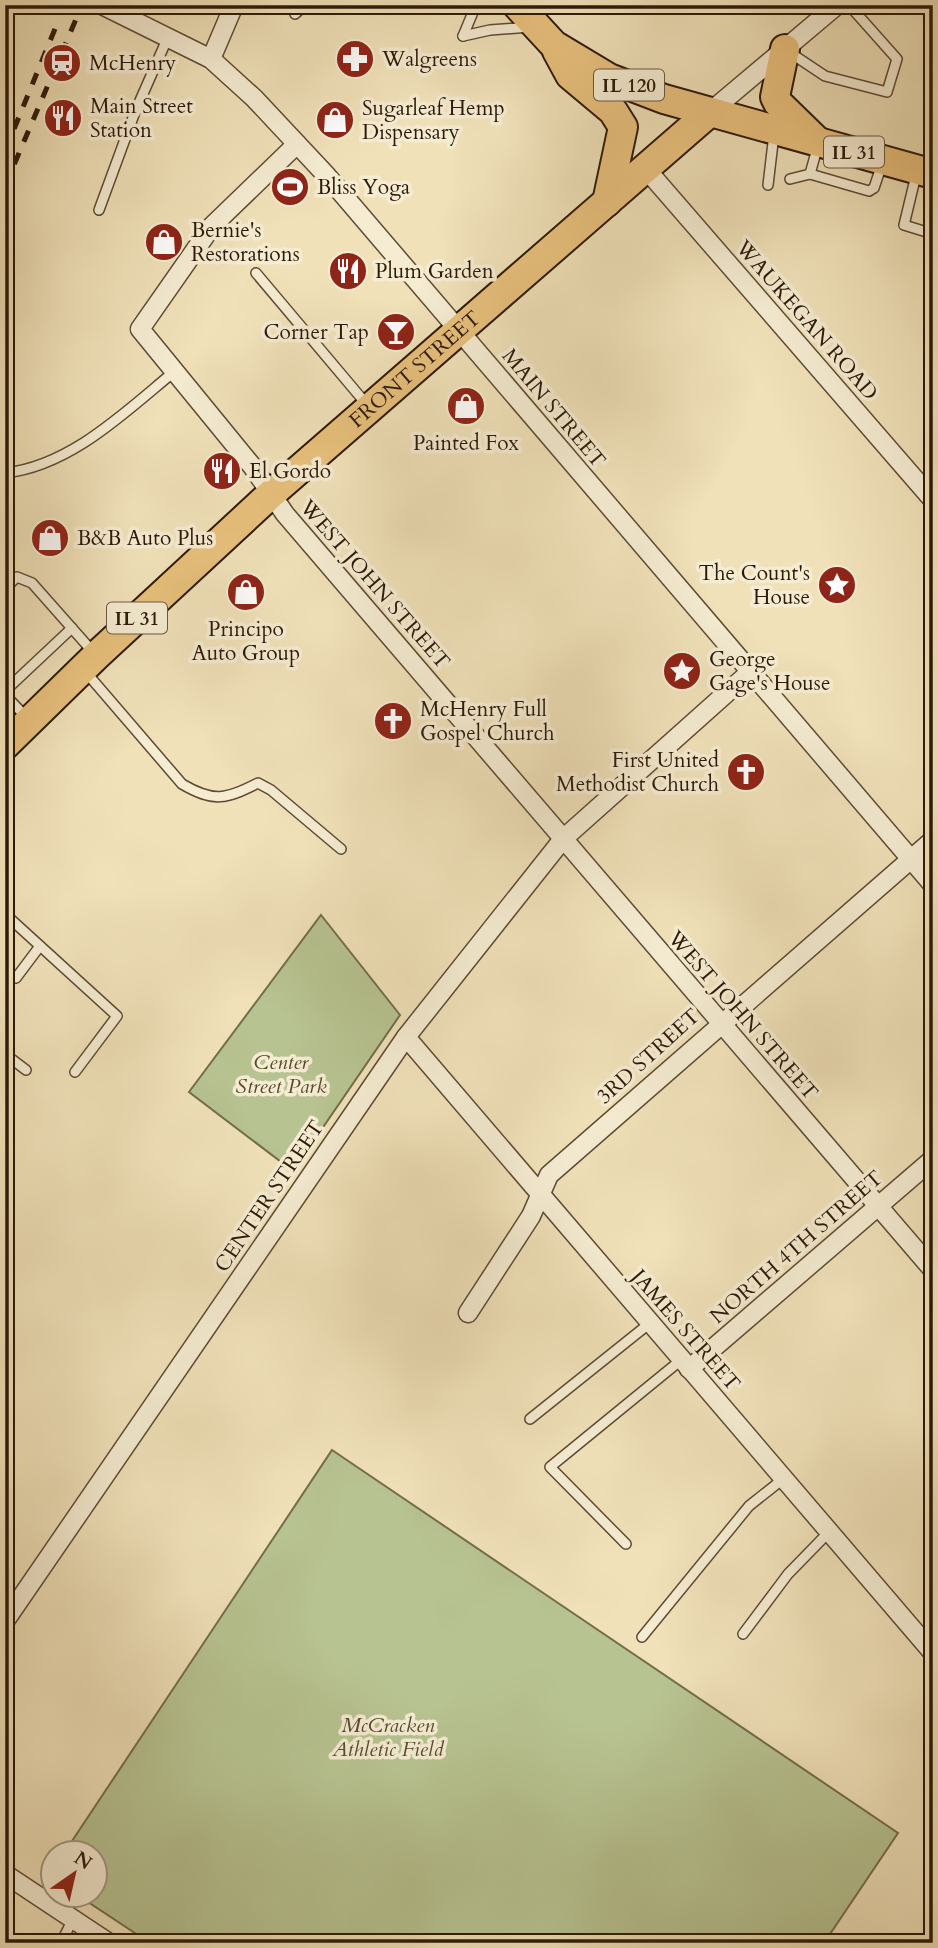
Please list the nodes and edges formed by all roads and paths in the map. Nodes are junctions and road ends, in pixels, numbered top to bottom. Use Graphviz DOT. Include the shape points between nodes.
graph roads {
  1 [pos="102,5"];
  2 [pos="234,5"];
  3 [pos="305,5"];
  4 [pos="476,5"];
  5 [pos="517,5"];
  6 [pos="849,5"];
  7 [pos="830,7"];
  8 [pos="295,14"];
  9 [pos="545,36"];
  10 [pos="168,37"];
  11 [pos="785,49"];
  12 [pos="211,59"];
  13 [pos="710,112"];
  14 [pos="774,130"];
  15 [pos="818,142"];
  16 [pos="296,144"];
  17 [pos="884,160"];
  18 [pos="646,169"];
  19 [pos="925,172"];
  20 [pos="810,174"];
  21 [pos="790,178"];
  22 [pos="768,185"];
  23 [pos="607,202"];
  24 [pos="99,210"];
  25 [pos="933,234"];
  26 [pos="256,273"];
  27 [pos="458,330"];
  28 [pos="176,371"];
  29 [pos="369,408"];
  30 [pos="5,473"];
  31 [pos="271,494"];
  32 [pos="933,500"];
  33 [pos="5,588"];
  34 [pos="72,628"];
  35 [pos="89,662"];
  36 [pos="749,673"];
  37 [pos="5,693"];
  38 [pos="31,722"];
  39 [pos="5,745"];
  40 [pos="563,839"];
  41 [pos="933,840"];
  42 [pos="341,849"];
  43 [pos="910,859"];
  44 [pos="933,885"];
  45 [pos="5,914"];
  46 [pos="40,946"];
  47 [pos="16,978"];
  48 [pos="720,1022"];
  49 [pos="406,1037"];
  50 [pos="5,1054"];
  51 [pos="26,1070"];
  52 [pos="75,1072"];
  53 [pos="933,1159"];
  54 [pos="540,1194"];
  55 [pos="878,1206"];
  56 [pos="933,1269"];
  57 [pos="468,1313"];
  58 [pos="650,1323"];
  59 [pos="685,1364"];
  60 [pos="530,1419"];
  61 [pos="783,1479"];
  62 [pos="829,1532"];
  63 [pos="626,1544"];
  64 [pos="5,1621"];
  65 [pos="743,1634"];
  66 [pos="642,1637"];
  67 [pos="933,1653"];
  68 [pos="5,1874"];
  69 [pos="74,1919"];
  70 [pos="61,1943"];
  71 [pos="109,1943"];
  1 -- 10 [label="street, MAIN STREET"];
  2 -- 12 [label="street"];
  3 -- 8 [label="lane"];
  4 -- 9 [label="lane" via="463,36 490,30"];
  5 -- 9 [label="main road, IL 120"];
  6 -- 11 [label="lane" via="897,59 887,92 825,76"];
  7 -- 11 [label="street, FRONT STREET"];
  9 -- 13 [label="main road, IL 120" via="610,78"];
  9 -- 23 [label="main road" via="570,75 613,111 623,127"];
  10 -- 12 [label="street, MAIN STREET"];
  10 -- 24 [label="lane"];
  11 -- 13 [label="street, FRONT STREET"];
  11 -- 15 [label="main road" via="775,97"];
  12 -- 16 [label="street, MAIN STREET"];
  13 -- 14 [label="main road, IL 31"];
  13 -- 18 [label="main road, FRONT STREET / IL 31"];
  14 -- 15 [label="main road, IL 31"];
  14 -- 22 [label="lane"];
  15 -- 17 [label="main road, IL 31"];
  15 -- 20 [label="lane"];
  16 -- 27 [label="street, MAIN STREET"];
  16 -- 28 [label="street, WEST JOHN STREET" via="212,226 140,330"];
  17 -- 19 [label="main road, IL 31"];
  17 -- 20 [label="lane" via="869,191"];
  18 -- 23 [label="main road, FRONT STREET / IL 31"];
  18 -- 32 [label="street, WAUKEGAN ROAD"];
  19 -- 25 [label="lane" via="904,225"];
  20 -- 21 [label="lane"];
  23 -- 27 [label="main road, FRONT STREET / IL 31"];
  26 -- 29 [label="lane"];
  27 -- 29 [label="main road, FRONT STREET / IL 31"];
  27 -- 36 [label="street, MAIN STREET"];
  28 -- 30 [label="lane" via="67,452 37,467"];
  28 -- 31 [label="street, WEST JOHN STREET"];
  29 -- 31 [label="main road, FRONT STREET / IL 31"];
  31 -- 35 [label="main road, FRONT STREET / IL 31"];
  31 -- 40 [label="street, WEST JOHN STREET"];
  33 -- 34 [label="lane" via="18,577 32,583"];
  34 -- 35 [label="lane"];
  34 -- 37 [label="lane"];
  35 -- 38 [label="main road, FRONT STREET / IL 31"];
  35 -- 42 [label="lane" via="183,784 201,795 229,797 258,783"];
  36 -- 40 [label="street, CENTER STREET"];
  36 -- 43 [label="street, MAIN STREET"];
  37 -- 38 [label="lane"];
  38 -- 39 [label="main road, FRONT STREET / IL 31"];
  40 -- 48 [label="street, WEST JOHN STREET"];
  40 -- 49 [label="street, CENTER STREET"];
  41 -- 43 [label="street, 3RD STREET"];
  43 -- 44 [label="street, MAIN STREET"];
  43 -- 48 [label="street, 3RD STREET"];
  45 -- 46 [label="lane"];
  46 -- 47 [label="lane"];
  46 -- 52 [label="lane" via="117,1016"];
  48 -- 54 [label="street, 3RD STREET" via="549,1175"];
  48 -- 55 [label="street, WEST JOHN STREET"];
  49 -- 54 [label="street, JAMES STREET"];
  49 -- 64 [label="street, CENTER STREET"];
  50 -- 51 [label="lane"];
  53 -- 55 [label="street, NORTH 4TH STREET"];
  54 -- 57 [label="street, 3RD STREET" via="531,1216"];
  54 -- 58 [label="street, JAMES STREET"];
  55 -- 56 [label="street, WEST JOHN STREET"];
  55 -- 59 [label="street, NORTH 4TH STREET"];
  58 -- 59 [label="street, JAMES STREET"];
  58 -- 60 [label="lane"];
  59 -- 61 [label="street, JAMES STREET"];
  59 -- 63 [label="lane" via="550,1467"];
  61 -- 62 [label="street, JAMES STREET"];
  61 -- 66 [label="lane" via="749,1506"];
  62 -- 65 [label="lane" via="788,1574"];
  62 -- 67 [label="street, JAMES STREET"];
  68 -- 69 [label="street"];
  69 -- 70 [label="lane"];
  69 -- 71 [label="street"];
}
